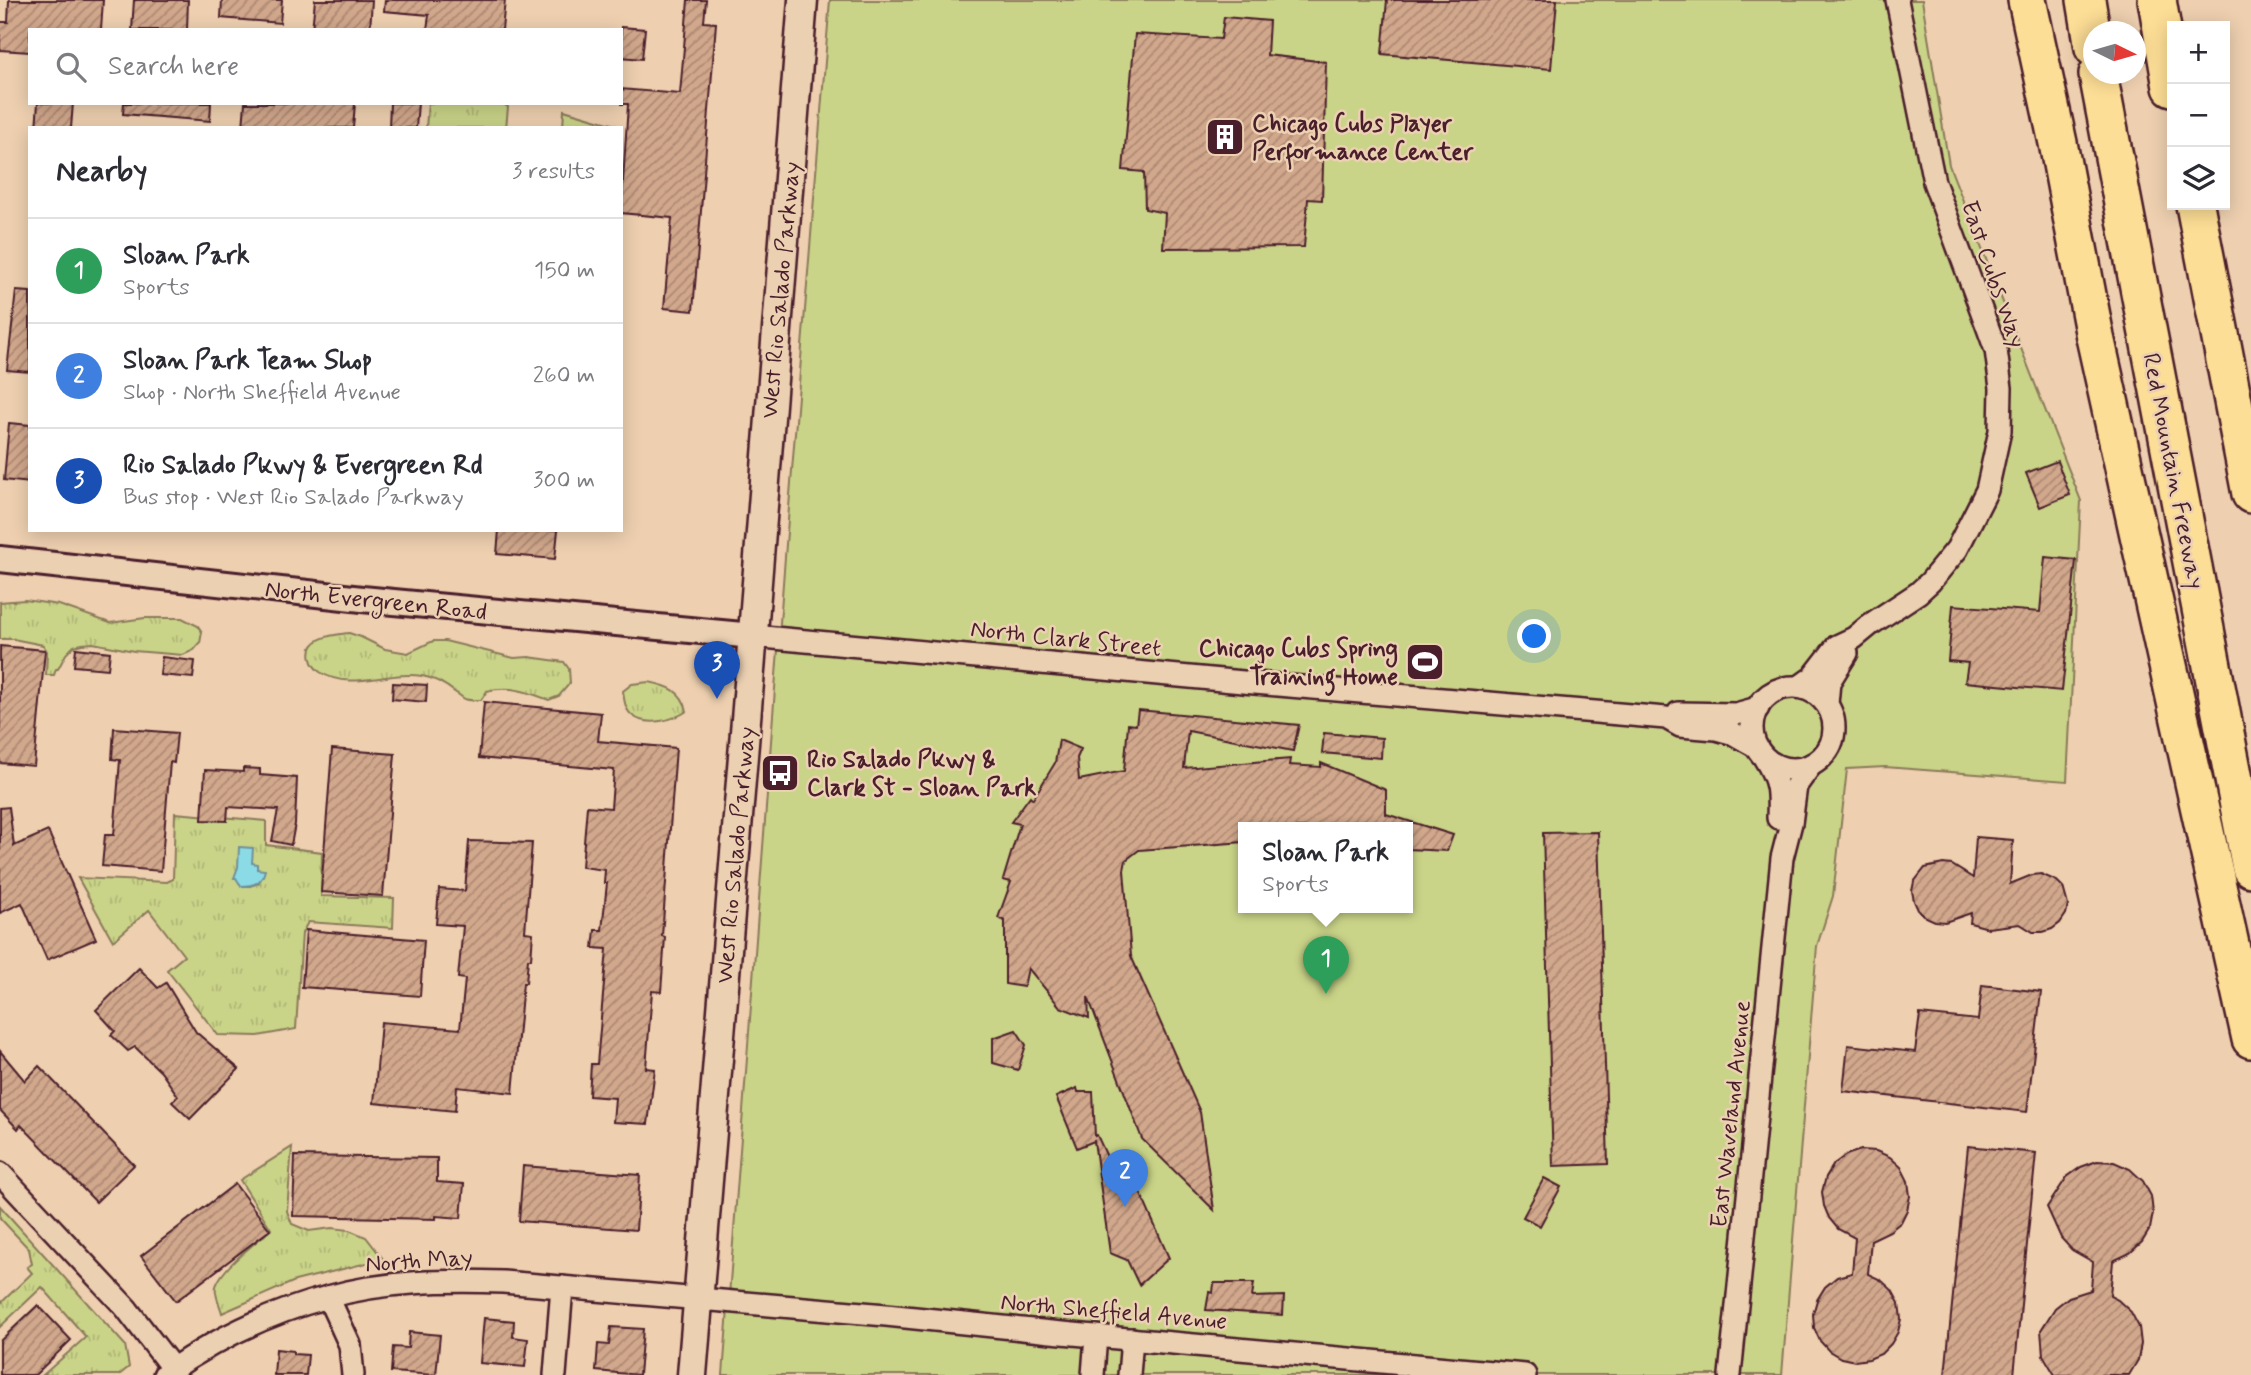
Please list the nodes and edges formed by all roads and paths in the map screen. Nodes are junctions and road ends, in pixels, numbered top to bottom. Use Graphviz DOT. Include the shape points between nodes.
graph roads {
  1 [pos="803,0"];
  2 [pos="1897,0"];
  3 [pos="2013,0"];
  4 [pos="2027,0"];
  5 [pos="2086,0"];
  6 [pos="2157,0"];
  7 [pos="2090,21"];
  8 [pos="2100,84"];
  9 [pos="2171,84"];
  10 [pos="2196,210"];
  11 [pos="2095,337"];
  12 [pos="2251,494"];
  13 [pos="0,559"];
  14 [pos="753,636"];
  15 [pos="1854,638"];
  16 [pos="1799,687"];
  17 [pos="1827,704"];
  18 [pos="1758,708"];
  19 [pos="1666,718"];
  20 [pos="1761,753"];
  21 [pos="1811,765"];
  22 [pos="1782,858"];
  23 [pos="2251,868"];
  24 [pos="2251,1039"];
  25 [pos="0,1173"];
  26 [pos="562,1287"];
  27 [pos="328,1297"];
  28 [pos="697,1299"];
  29 [pos="1096,1336"];
  30 [pos="1132,1339"];
  31 [pos="169,1372"];
  32 [pos="353,1375"];
  33 [pos="555,1375"];
  34 [pos="692,1375"];
  35 [pos="1093,1375"];
  36 [pos="1129,1375"];
  37 [pos="1525,1375"];
  38 [pos="1730,1375"];
  1 -- 14 [label="main road, West Rio Salado Parkway"];
  2 -- 15 [label="street, East Cubs Way" via="1934,182 1996,349 2000,431 1987,490 1957,549 1930,582"];
  3 -- 11 [label="highway"];
  4 -- 11 [label="highway"];
  5 -- 7 [label="highway"];
  6 -- 9 [label="highway"];
  8 -- 23 [label="highway, Red Mountain Freeway"];
  10 -- 12 [label="highway"];
  11 -- 24 [label="highway"];
  13 -- 14 [label="street, North Evergreen Road"];
  14 -- 19 [label="street, North Clark Street"];
  14 -- 28 [label="main road, West Rio Salado Parkway"];
  15 -- 16 [label="street, East Cubs Way" via="1837,646"];
  15 -- 17 [label="street, East Cubs Way" via="1829,682"];
  16 -- 17 [label="street" via="1814,692"];
  16 -- 18 [label="street, East Cubs Way" via="1774,692"];
  17 -- 21 [label="street, East Cubs Way" via="1833,717 1833,738 1823,757"];
  18 -- 19 [label="street, North Clark Street" via="1736,714 1680,712"];
  18 -- 20 [label="street" via="1752,725"];
  19 -- 20 [label="street, North Clark Street" via="1680,726 1725,731"];
  20 -- 21 [label="street" via="1788,769"];
  20 -- 22 [label="street, East Waveland Avenue" via="1780,791"];
  21 -- 22 [label="street, East Waveland Avenue" via="1796,786"];
  22 -- 38 [label="street, East Waveland Avenue"];
  25 -- 31 [label="street" via="126,1308"];
  26 -- 27 [label="street, North May" via="457,1280"];
  26 -- 28 [label="street, North May"];
  26 -- 33 [label="street"];
  27 -- 31 [label="street, North May" via="219,1339"];
  27 -- 32 [label="street" via="350,1345"];
  28 -- 29 [label="street, North Sheffield Avenue"];
  28 -- 34 [label="main road, West Rio Salado Parkway"];
  29 -- 30 [label="street, North Sheffield Avenue"];
  29 -- 35 [label="street"];
  30 -- 36 [label="street"];
  30 -- 37 [label="street, North Sheffield Avenue"];
}
